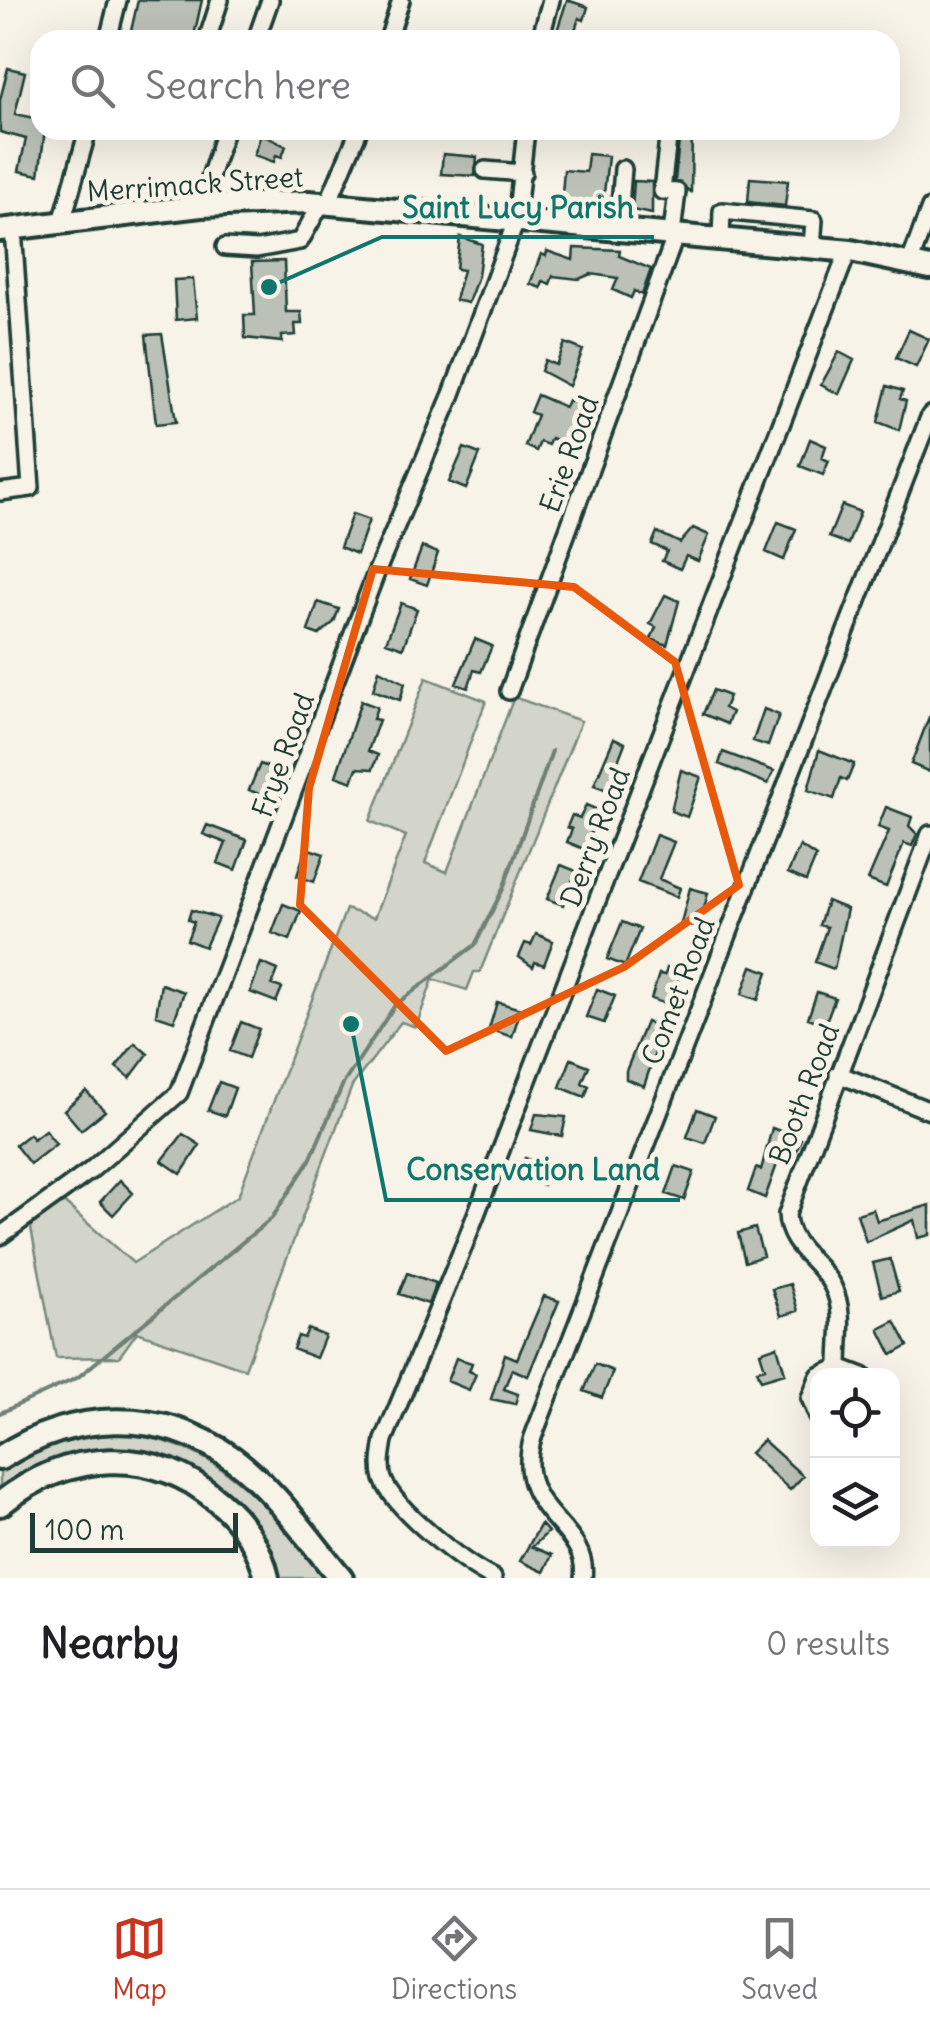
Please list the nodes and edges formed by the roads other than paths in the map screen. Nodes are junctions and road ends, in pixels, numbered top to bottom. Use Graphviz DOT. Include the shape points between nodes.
graph roads {
  1 [pos="118,0"];
  2 [pos="220,0"];
  3 [pos="270,0"];
  4 [pos="402,0"];
  5 [pos="551,0"];
  6 [pos="110,30"];
  7 [pos="211,30"];
  8 [pos="260,30"];
  9 [pos="392,30"];
  10 [pos="543,30"];
  11 [pos="85,140"];
  12 [pos="222,140"];
  13 [pos="354,140"];
  14 [pos="525,140"];
  15 [pos="667,140"];
  16 [pos="624,169"];
  17 [pos="485,170"];
  18 [pos="523,174"];
  19 [pos="325,203"];
  20 [pos="201,206"];
  21 [pos="930,208"];
  22 [pos="516,221"];
  23 [pos="62,222"];
  24 [pos="618,229"];
  25 [pos="7,230"];
  26 [pos="674,233"];
  27 [pos="224,246"];
  28 [pos="848,251"];
  29 [pos="920,265"];
  30 [pos="930,415"];
  31 [pos="0,492"];
  32 [pos="510,691"];
  33 [pos="930,834"];
  34 [pos="838,1074"];
  35 [pos="930,1111"];
  36 [pos="0,1236"];
  37 [pos="840,1366"];
  38 [pos="836,1368"];
  39 [pos="845,1368"];
  40 [pos="0,1458"];
  41 [pos="0,1504"];
  42 [pos="267,1578"];
  43 [pos="341,1578"];
  44 [pos="493,1578"];
  45 [pos="584,1578"];
  1 -- 6 [label="street"];
  2 -- 7 [label="street"];
  3 -- 8 [label="street"];
  4 -- 9 [label="street"];
  5 -- 10 [label="street"];
  11 -- 23 [label="street"];
  12 -- 20 [label="street"];
  13 -- 19 [label="street"];
  14 -- 18 [label="street, Frye Road"];
  15 -- 26 [label="street" via="662,190 677,192"];
  16 -- 24 [label="street"];
  17 -- 18 [label="street"];
  18 -- 22 [label="street, Frye Road"];
  19 -- 20 [label="main road, Merrimack Street"];
  19 -- 22 [label="main road, Merrimack Street"];
  19 -- 27 [label="street" via="300,241 257,249"];
  20 -- 23 [label="main road, Merrimack Street"];
  21 -- 29 [label="street"];
  22 -- 24 [label="main road, Merrimack Street"];
  22 -- 36 [label="street, Frye Road" via="179,1093 90,1171"];
  23 -- 25 [label="main road, Merrimack Street"];
  24 -- 26 [label="main road, Merrimack Street"];
  25 -- 31 [label="street" via="30,488"];
  26 -- 28 [label="main road, Merrimack Street"];
  26 -- 32 [label="street, Erie Road"];
  28 -- 29 [label="main road, Merrimack Street"];
  28 -- 44 [label="street, Derry Road" via="384,1440 381,1470 391,1492 460,1558"];
  30 -- 45 [label="street, Comet Road" via="532,1437 528,1477 580,1552"];
  33 -- 34 [label="street, Booth Road"];
  34 -- 35 [label="street"];
  34 -- 37 [label="street, Booth Road" via="787,1221 837,1296"];
  37 -- 38 [label="street"];
  37 -- 39 [label="street"];
  40 -- 43 [label="highway" via="76,1424 161,1426 234,1460"];
  41 -- 42 [label="highway" via="80,1463 149,1464 178,1473 230,1511"];
}
